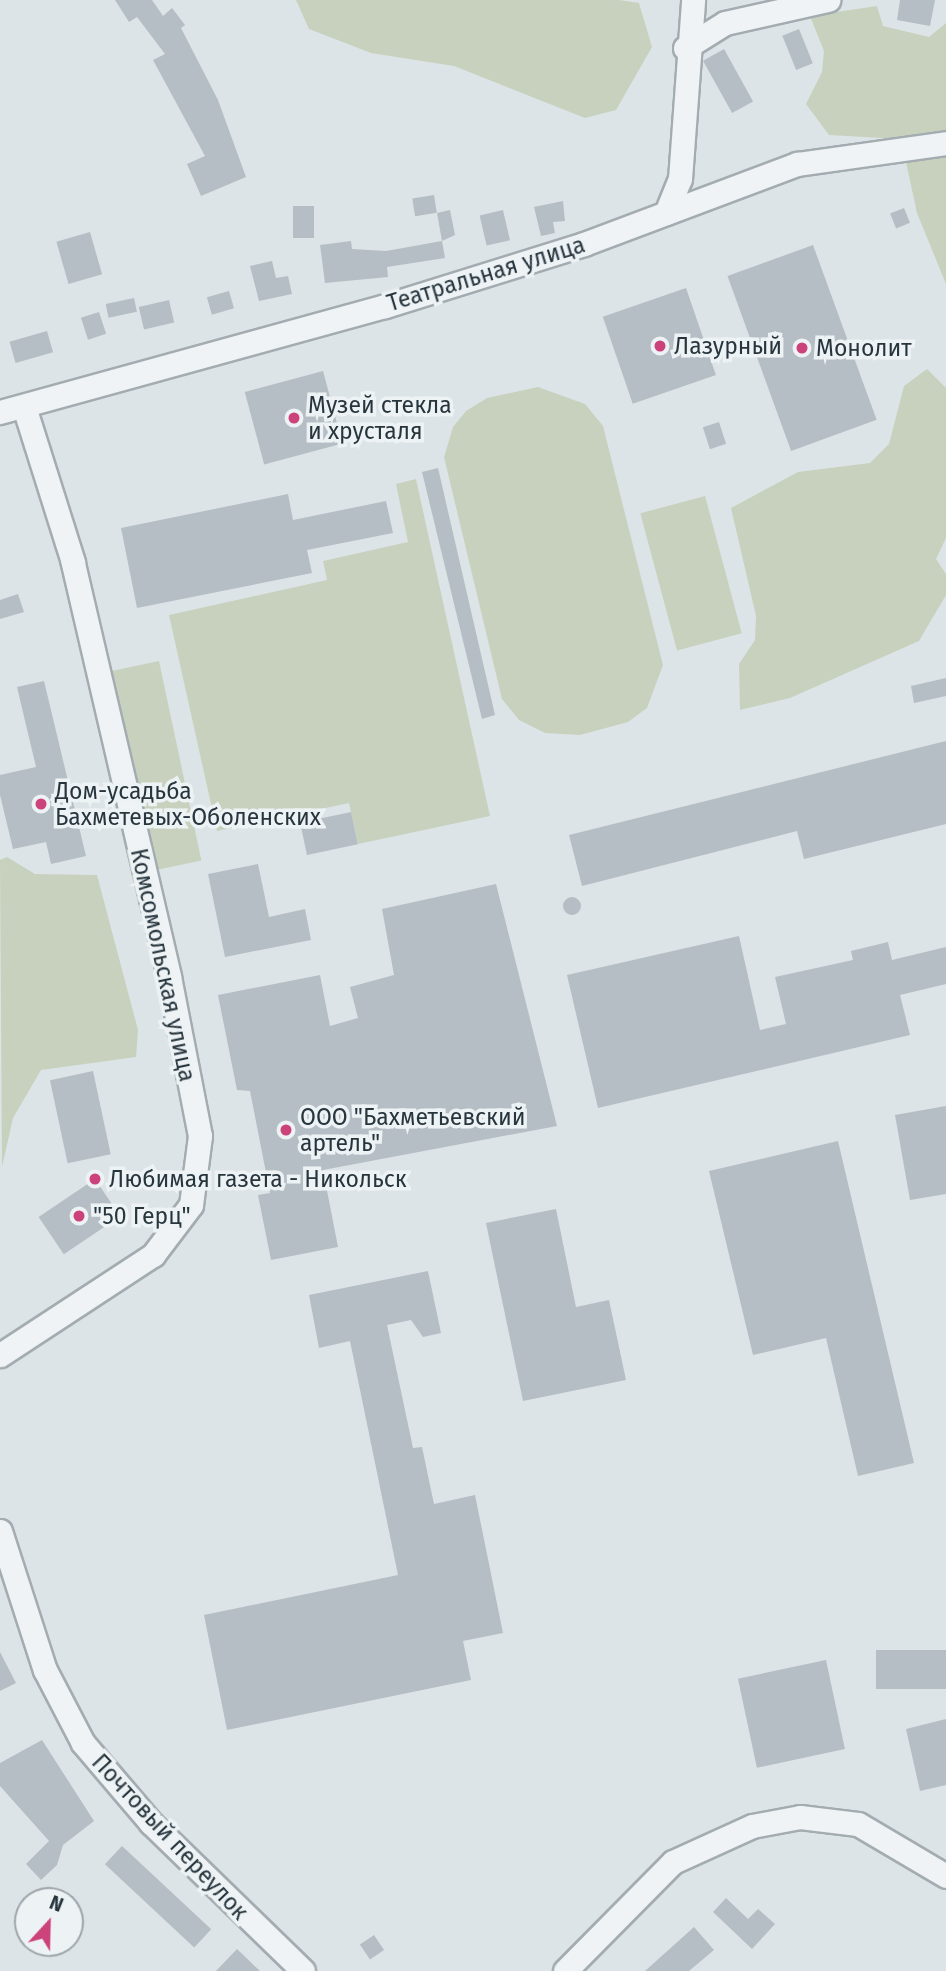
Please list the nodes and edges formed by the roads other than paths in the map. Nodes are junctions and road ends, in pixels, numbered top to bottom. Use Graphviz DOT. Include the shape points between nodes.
graph roads {
  1 [pos="693,0"];
  2 [pos="828,0"];
  3 [pos="685,48"];
  4 [pos="946,143"];
  5 [pos="666,213"];
  6 [pos="24,407"];
  7 [pos="0,412"];
  8 [pos="0,1355"];
  9 [pos="0,1531"];
  10 [pos="946,1876"];
  11 [pos="303,1971"];
  12 [pos="565,1971"];
  1 -- 3 [label="street"];
  2 -- 3 [label="street" via="725,23"];
  3 -- 5 [label="street" via="690,101 678,137 680,179"];
  4 -- 5 [label="street, Театральная улица" via="797,164"];
  5 -- 6 [label="street, Театральная улица" via="385,306"];
  6 -- 7 [label="street"];
  6 -- 8 [label="street, Комсомольская улица" via="73,562 169,976 200,1136 191,1205 153,1255"];
  9 -- 11 [label="street, Почтовый переулок" via="45,1670 83,1743 151,1823"];
  10 -- 12 [label="street" via="858,1824 800,1817 752,1826 673,1862"];
}
